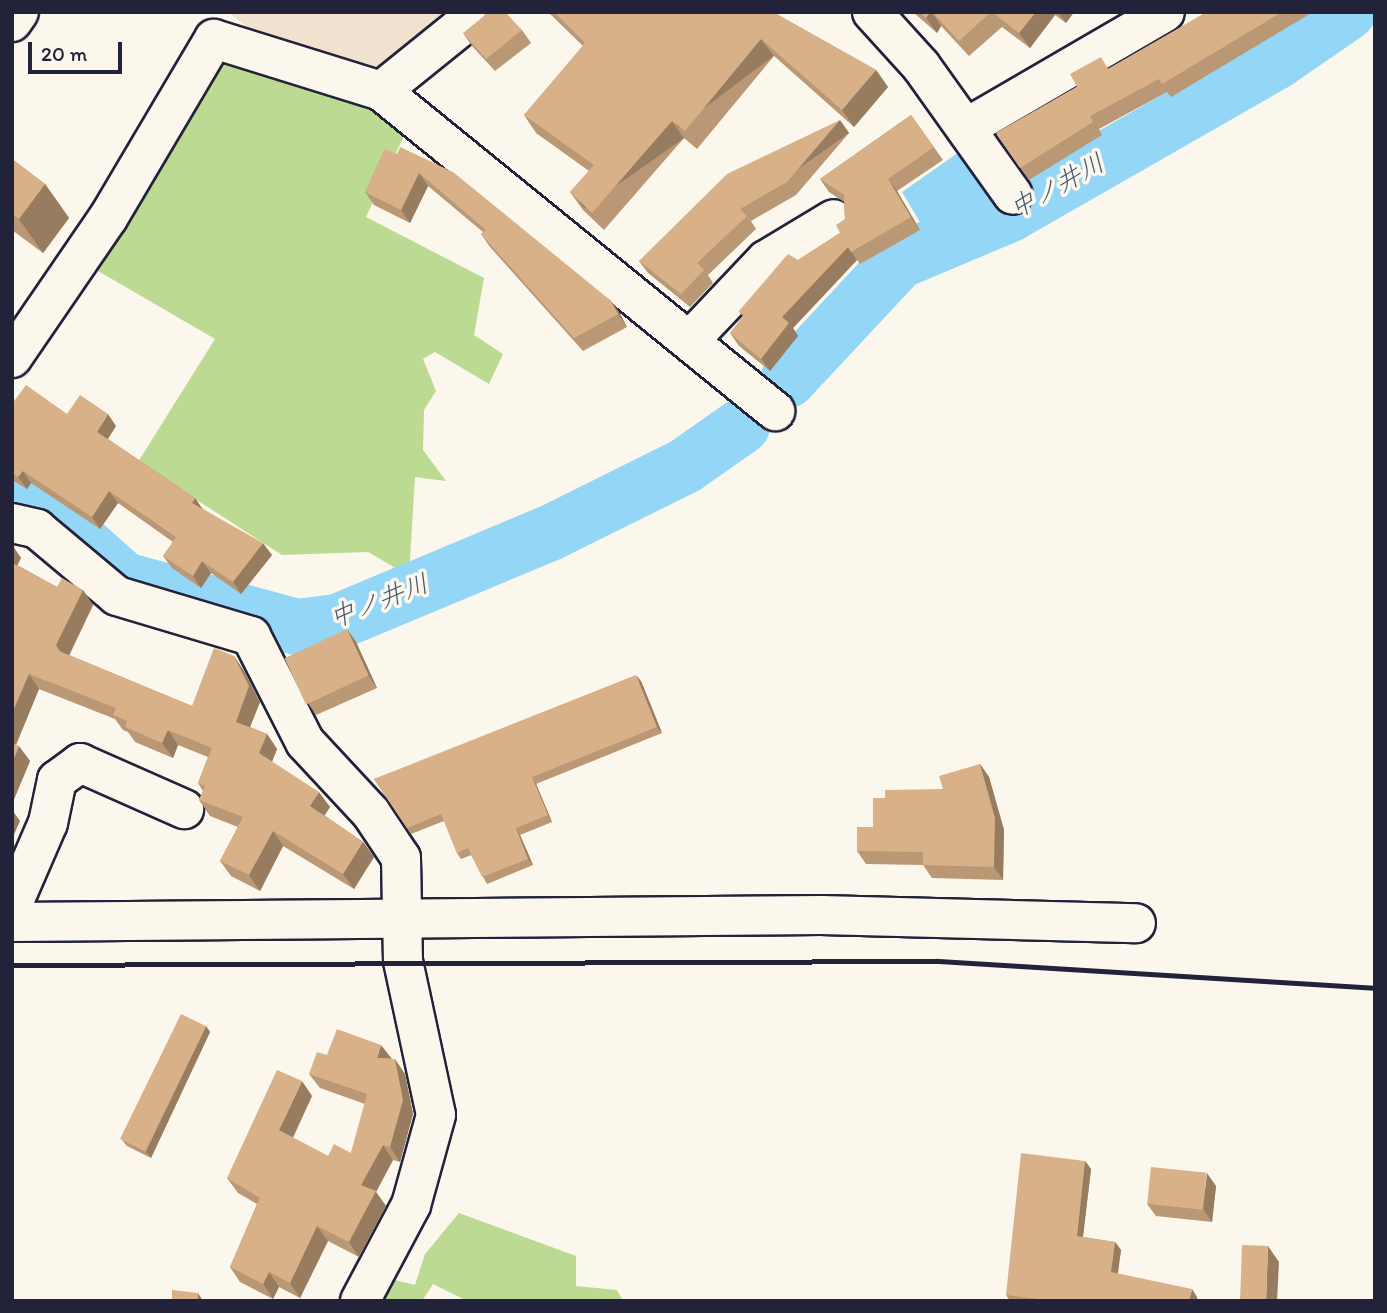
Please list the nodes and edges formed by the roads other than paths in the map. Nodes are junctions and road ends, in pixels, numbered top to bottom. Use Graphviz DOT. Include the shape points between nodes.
graph roads {
  1 [pos="19,12"];
  2 [pos="479,12"];
  3 [pos="872,12"];
  4 [pos="1151,15"];
  5 [pos="12,22"];
  6 [pos="212,26"];
  7 [pos="380,91"];
  8 [pos="966,128"];
  9 [pos="1013,195"];
  10 [pos="834,219"];
  11 [pos="691,339"];
  12 [pos="12,358"];
  13 [pos="775,411"];
  14 [pos="12,523"];
  15 [pos="184,809"];
  16 [pos="12,906"];
  17 [pos="12,922"];
  18 [pos="399,923"];
  19 [pos="1136,923"];
  20 [pos="360,1301"];
  1 -- 5 [label="street"];
  2 -- 7 [label="street"];
  3 -- 8 [label="street"];
  4 -- 8 [label="street"];
  6 -- 7 [label="street"];
  6 -- 12 [label="street" via="107,218"];
  7 -- 11 [label="street"];
  8 -- 9 [label="street"];
  10 -- 11 [label="street" via="766,260"];
  11 -- 13 [label="street"];
  14 -- 18 [label="street" via="37,529 117,596 251,636 305,742 371,813 401,858"];
  15 -- 16 [label="street" via="80,763 57,780 48,823"];
  17 -- 18 [label="street"];
  18 -- 19 [label="street" via="821,915"];
  18 -- 20 [label="street" via="436,1115 411,1205"];
}
